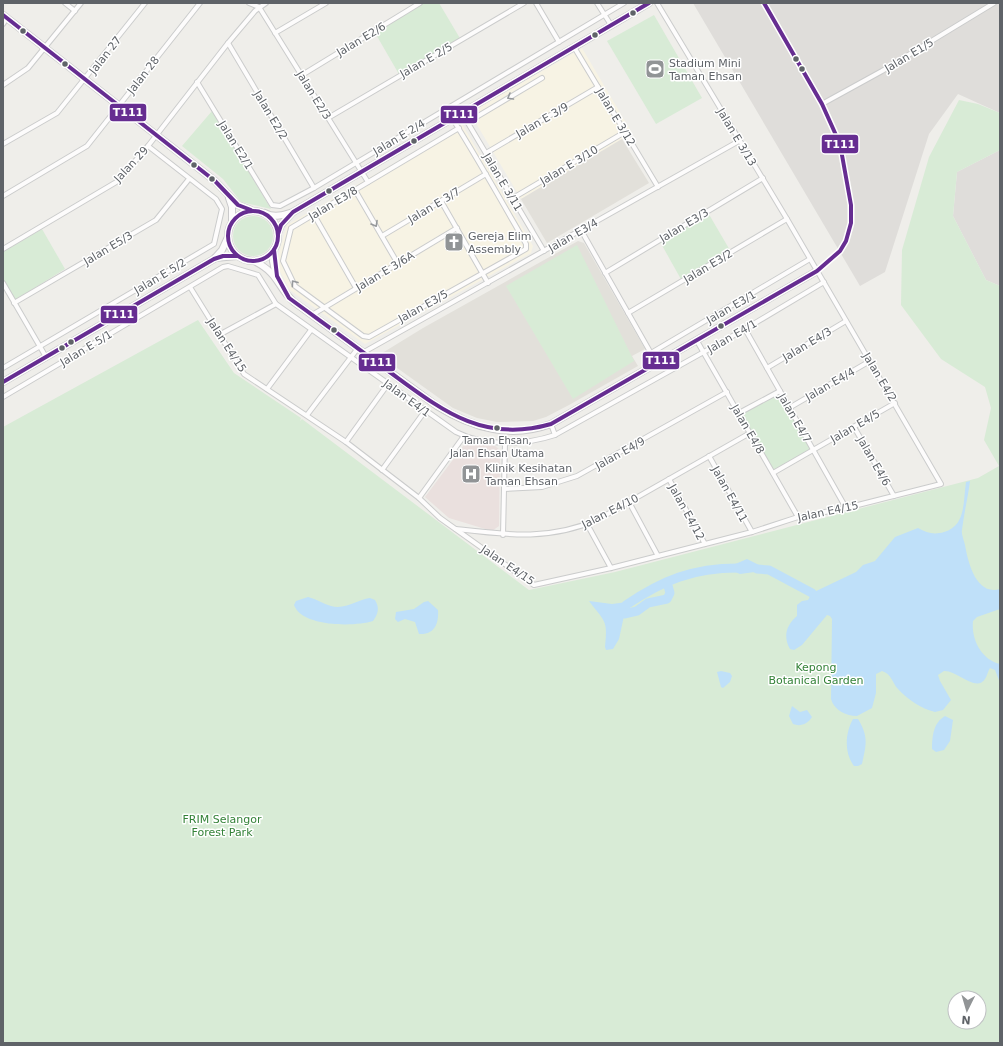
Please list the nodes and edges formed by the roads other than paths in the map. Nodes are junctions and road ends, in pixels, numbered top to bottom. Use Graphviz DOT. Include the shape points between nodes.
graph roads {
  1 [pos="65,3"];
  2 [pos="81,3"];
  3 [pos="145,3"];
  4 [pos="200,3"];
  5 [pos="249,3"];
  6 [pos="266,3"];
  7 [pos="326,3"];
  8 [pos="420,3"];
  9 [pos="524,3"];
  10 [pos="536,3"];
  11 [pos="597,3"];
  12 [pos="624,3"];
  13 [pos="649,3"];
  14 [pos="657,3"];
  15 [pos="764,3"];
  16 [pos="994,3"];
  17 [pos="259,5"];
  18 [pos="75,11"];
  19 [pos="604,15"];
  20 [pos="4,19"];
  21 [pos="611,25"];
  22 [pos="275,33"];
  23 [pos="559,42"];
  24 [pos="228,43"];
  25 [pos="574,47"];
  26 [pos="44,48"];
  27 [pos="302,75"];
  28 [pos="542,78"];
  29 [pos="85,80"];
  30 [pos="197,82"];
  31 [pos="3,85"];
  32 [pos="598,87"];
  33 [pos="822,104"];
  34 [pos="119,107"];
  35 [pos="462,113"];
  36 [pos="328,118"];
  37 [pos="452,118"];
  38 [pos="468,122"];
  39 [pos="459,128"];
  40 [pos="625,132"];
  41 [pos="156,136"];
  42 [pos="739,141"];
  43 [pos="3,144"];
  44 [pos="148,146"];
  45 [pos="486,153"];
  46 [pos="356,162"];
  47 [pos="362,172"];
  48 [pos="486,174"];
  49 [pos="763,178"];
  50 [pos="189,179"];
  51 [pos="368,182"];
  52 [pos="658,187"];
  53 [pos="314,188"];
  54 [pos="355,190"];
  55 [pos="3,196"];
  56 [pos="228,196"];
  57 [pos="513,198"];
  58 [pos="441,200"];
  59 [pos="276,207"];
  60 [pos="251,210"];
  61 [pos="293,212"];
  62 [pos="265,213"];
  63 [pos="314,214"];
  64 [pos="787,219"];
  65 [pos="232,220"];
  66 [pos="457,228"];
  67 [pos="581,230"];
  68 [pos="278,234"];
  69 [pos="382,236"];
  70 [pos="228,237"];
  71 [pos="3,249"];
  72 [pos="274,250"];
  73 [pos="544,251"];
  74 [pos="237,256"];
  75 [pos="214,259"];
  76 [pos="810,259"];
  77 [pos="254,261"];
  78 [pos="398,264"];
  79 [pos="817,271"];
  80 [pos="605,272"];
  81 [pos="483,274"];
  82 [pos="276,277"];
  83 [pos="824,282"];
  84 [pos="3,283"];
  85 [pos="488,283"];
  86 [pos="190,287"];
  87 [pos="356,288"];
  88 [pos="14,303"];
  89 [pos="276,304"];
  90 [pos="323,308"];
  91 [pos="129,310"];
  92 [pos="628,313"];
  93 [pos="312,315"];
  94 [pos="135,319"];
  95 [pos="846,321"];
  96 [pos="745,329"];
  97 [pos="311,330"];
  98 [pos="219,335"];
  99 [pos="697,341"];
  100 [pos="40,347"];
  101 [pos="358,348"];
  102 [pos="364,352"];
  103 [pos="704,352"];
  104 [pos="651,353"];
  105 [pos="46,357"];
  106 [pos="350,357"];
  107 [pos="870,361"];
  108 [pos="657,364"];
  109 [pos="3,368"];
  110 [pos="767,368"];
  111 [pos="3,382"];
  112 [pos="388,384"];
  113 [pos="267,389"];
  114 [pos="780,391"];
  115 [pos="727,392"];
  116 [pos="3,397"];
  117 [pos="895,403"];
  118 [pos="789,408"];
  119 [pos="425,411"];
  120 [pos="739,413"];
  121 [pos="307,415"];
  122 [pos="551,424"];
  123 [pos="854,427"];
  124 [pos="750,433"];
  125 [pos="555,435"];
  126 [pos="464,436"];
  127 [pos="346,442"];
  128 [pos="505,443"];
  129 [pos="813,450"];
  130 [pos="709,456"];
  131 [pos="382,470"];
  132 [pos="773,473"];
  133 [pos="669,479"];
  134 [pos="941,484"];
  135 [pos="504,489"];
  136 [pos="894,496"];
  137 [pos="419,498"];
  138 [pos="629,502"];
  139 [pos="846,508"];
  140 [pos="798,517"];
  141 [pos="587,524"];
  142 [pos="456,529"];
  143 [pos="752,532"];
  144 [pos="503,535"];
  145 [pos="705,544"];
  146 [pos="658,556"];
  147 [pos="611,568"];
  1 -- 18 [label="street"];
  2 -- 18 [label="street"];
  3 -- 29 [label="street, Jalan 27"];
  4 -- 34 [label="street, Jalan 28"];
  5 -- 17 [label="street"];
  6 -- 17 [label="street, Jalan 29"];
  7 -- 22 [label="street"];
  8 -- 27 [label="street, Jalan E2/6"];
  9 -- 36 [label="street, Jalan E 2/5"];
  10 -- 23 [label="street"];
  11 -- 19 [label="street"];
  12 -- 19 [label="street, Jalan E 2/4"];
  13 -- 21 [label="street"];
  14 -- 42 [label="street, Jalan E 3/13"];
  15 -- 33 [label="street"];
  16 -- 33 [label="street, Jalan E1/5" via="888,68"];
  17 -- 22 [label="street, Jalan E2/3"];
  17 -- 24 [label="street, Jalan 29"];
  18 -- 26 [label="street"];
  19 -- 21 [label="street"];
  19 -- 23 [label="street, Jalan E 2/4"];
  20 -- 26 [label="street"];
  21 -- 25 [label="street"];
  22 -- 27 [label="street, Jalan E2/3"];
  23 -- 46 [label="street, Jalan E 2/4"];
  24 -- 30 [label="street, Jalan 29"];
  24 -- 53 [label="street, Jalan E2/2"];
  25 -- 32 [label="street, Jalan E 3/12"];
  25 -- 35 [label="street"];
  26 -- 29 [label="street"];
  26 -- 31 [label="street" via="28,68"];
  27 -- 36 [label="street, Jalan E2/3"];
  28 -- 38 [label="street, one-way"];
  29 -- 34 [label="street"];
  29 -- 43 [label="street, Jalan 27" via="57,113"];
  30 -- 41 [label="street, Jalan 29"];
  30 -- 59 [label="street, Jalan E2/1" via="272,205"];
  32 -- 40 [label="street, Jalan E 3/12"];
  32 -- 45 [label="street, Jalan E 3/9"];
  33 -- 79 [label="street" via="840,144 851,216 843,245 835,256"];
  34 -- 41 [label="street"];
  34 -- 55 [label="street, Jalan 28" via="87,146"];
  35 -- 37 [label="street"];
  35 -- 38 [label="street, Jalan E 3/11"];
  36 -- 46 [label="street, Jalan E2/3"];
  37 -- 39 [label="street"];
  37 -- 47 [label="street"];
  38 -- 45 [label="street, Jalan E 3/11"];
  39 -- 48 [label="street"];
  39 -- 51 [label="street, Jalan E3/8"];
  40 -- 52 [label="street, Jalan E 3/12"];
  40 -- 57 [label="street, Jalan E 3/10"];
  41 -- 44 [label="street, Jalan 29"];
  41 -- 56 [label="street" via="215,181"];
  42 -- 49 [label="street, Jalan E 3/13"];
  42 -- 52 [label="street, Jalan E3/4"];
  44 -- 50 [label="street"];
  44 -- 71 [label="street, Jalan 29" via="118,181"];
  45 -- 57 [label="street, Jalan E 3/11"];
  46 -- 47 [label="street, Jalan E2/3"];
  46 -- 53 [label="street, Jalan E 2/4"];
  47 -- 51 [label="street, Jalan E2/3"];
  47 -- 61 [label="street"];
  48 -- 58 [label="street, Jalan E 3/7"];
  48 -- 81 [label="street, Jalan E3/5" via="526,244 526,249"];
  49 -- 64 [label="street, Jalan E 3/13"];
  49 -- 80 [label="street, Jalan E3/3"];
  50 -- 88 [label="street, Jalan E5/3" via="156,220"];
  50 -- 100 [label="street, Jalan E 5/2" via="216,199 222,209 214,244"];
  51 -- 54 [label="street, Jalan E3/8"];
  52 -- 67 [label="street, Jalan E3/4"];
  53 -- 59 [label="street, Jalan E 2/4"];
  54 -- 63 [label="street, Jalan E3/8"];
  54 -- 69 [label="street, one-way"];
  56 -- 60 [label="street" via="242,207"];
  56 -- 65 [label="street" via="232,207"];
  57 -- 73 [label="street, Jalan E 3/11"];
  58 -- 66 [label="street"];
  58 -- 69 [label="street, Jalan E 3/7"];
  60 -- 62 [label="street"];
  60 -- 65 [label="street"];
  61 -- 62 [label="street" via="279,216 269,216"];
  61 -- 68 [label="street" via="283,222"];
  62 -- 68 [label="street" via="274,222"];
  63 -- 87 [label="street"];
  90 -- 63 [label="street, Jalan E3/8, one-way" via="295,286 283,261 291,228"];
  64 -- 76 [label="street, Jalan E 3/13"];
  64 -- 92 [label="street, Jalan E3/2"];
  65 -- 70 [label="street"];
  66 -- 78 [label="street, Jalan E 3/6A"];
  66 -- 81 [label="street"];
  67 -- 73 [label="street, Jalan E3/4"];
  67 -- 80 [label="street"];
  68 -- 72 [label="street"];
  69 -- 78 [label="street"];
  70 -- 74 [label="street" via="231,249"];
  70 -- 75 [label="street"];
  72 -- 77 [label="street" via="264,258"];
  72 -- 82 [label="street"];
  73 -- 85 [label="street, Jalan E3/4"];
  74 -- 75 [label="street"];
  74 -- 77 [label="street"];
  75 -- 91 [label="street"];
  76 -- 79 [label="street, Jalan E 3/13"];
  76 -- 104 [label="street, Jalan E3/1"];
  77 -- 82 [label="street"];
  78 -- 87 [label="street, Jalan E 3/6A"];
  79 -- 83 [label="street, Jalan E4/2"];
  79 -- 99 [label="street"];
  80 -- 92 [label="street"];
  81 -- 85 [label="street"];
  81 -- 90 [label="street, Jalan E3/5" via="369,337 363,336"];
  82 -- 93 [label="street" via="289,298"];
  83 -- 95 [label="street, Jalan E4/2"];
  83 -- 96 [label="street, Jalan E4/1"];
  84 -- 88 [label="street"];
  85 -- 102 [label="street, Jalan E3/4"];
  86 -- 89 [label="street, Jalan E 5/1" via="223,267 232,267 258,275"];
  86 -- 94 [label="street, Jalan E 5/1"];
  86 -- 98 [label="street, Jalan E4/15"];
  87 -- 90 [label="street, Jalan E 3/6A"];
  88 -- 100 [label="street"];
  89 -- 97 [label="street, Jalan E4/1"];
  89 -- 98 [label="street"];
  90 -- 93 [label="street, Jalan E 3/6A"];
  91 -- 94 [label="street"];
  91 -- 105 [label="street"];
  92 -- 104 [label="street"];
  93 -- 101 [label="street"];
  94 -- 116 [label="street, Jalan E 5/1"];
  95 -- 107 [label="street, Jalan E4/2"];
  95 -- 110 [label="street, Jalan E4/3"];
  96 -- 103 [label="street, Jalan E4/1"];
  96 -- 110 [label="street, Jalan E4/7"];
  97 -- 106 [label="street, Jalan E4/1"];
  97 -- 113 [label="street"];
  98 -- 113 [label="street, Jalan E4/15" via="240,371"];
  99 -- 103 [label="street, Jalan E4/8"];
  99 -- 108 [label="street"];
  100 -- 105 [label="street"];
  100 -- 109 [label="street, Jalan E 5/2"];
  101 -- 102 [label="street"];
  101 -- 106 [label="street"];
  102 -- 122 [label="street" via="458,418 480,427 503,430 535,429"];
  103 -- 115 [label="street, Jalan E4/8"];
  103 -- 125 [label="street, Jalan E4/1"];
  104 -- 108 [label="street"];
  105 -- 111 [label="street"];
  106 -- 112 [label="street, Jalan E4/1"];
  106 -- 121 [label="street"];
  107 -- 117 [label="street, Jalan E4/2"];
  107 -- 118 [label="street, Jalan E4/4"];
  108 -- 122 [label="street"];
  110 -- 114 [label="street, Jalan E4/7"];
  112 -- 119 [label="street, Jalan E4/1"];
  112 -- 127 [label="street"];
  113 -- 121 [label="street, Jalan E4/15"];
  114 -- 118 [label="street, Jalan E4/7"];
  114 -- 120 [label="street"];
  115 -- 120 [label="street, Jalan E4/8"];
  115 -- 135 [label="street, Jalan E4/9" via="577,476 542,487"];
  117 -- 123 [label="street, Jalan E4/5"];
  117 -- 134 [label="street, Jalan E4/2"];
  118 -- 129 [label="street, Jalan E4/7"];
  119 -- 126 [label="street, Jalan E4/1"];
  119 -- 131 [label="street"];
  120 -- 124 [label="street, Jalan E4/8"];
  121 -- 127 [label="street, Jalan E4/15"];
  122 -- 125 [label="street"];
  123 -- 129 [label="street, Jalan E4/5"];
  123 -- 136 [label="street, Jalan E4/6"];
  124 -- 130 [label="street, Jalan E4/10"];
  124 -- 132 [label="street, Jalan E4/8"];
  125 -- 128 [label="street, Jalan E4/1"];
  126 -- 128 [label="street, Jalan E4/1"];
  126 -- 137 [label="street"];
  127 -- 131 [label="street, Jalan E4/15"];
  128 -- 135 [label="street"];
  129 -- 132 [label="street, Jalan E4/5"];
  129 -- 139 [label="street, Jalan E4/7"];
  130 -- 133 [label="street, Jalan E4/10"];
  130 -- 143 [label="street, Jalan E4/11"];
  131 -- 137 [label="street, Jalan E4/15"];
  132 -- 140 [label="street, Jalan E4/8"];
  133 -- 138 [label="street, Jalan E4/10"];
  133 -- 145 [label="street, Jalan E4/12"];
  134 -- 136 [label="street, Jalan E4/15"];
  135 -- 144 [label="street"];
  136 -- 139 [label="street, Jalan E4/15"];
  137 -- 142 [label="street, Jalan E4/15"];
  138 -- 141 [label="street, Jalan E4/10"];
  138 -- 146 [label="street"];
  139 -- 140 [label="street, Jalan E4/15"];
  140 -- 143 [label="street, Jalan E4/15"];
  141 -- 144 [label="street, Jalan E4/10" via="546,534"];
  141 -- 147 [label="street"];
  142 -- 144 [label="street, Jalan E4/10"];
  142 -- 147 [label="street, Jalan E4/15" via="534,585"];
  143 -- 145 [label="street, Jalan E4/15"];
  145 -- 146 [label="street, Jalan E4/15"];
  146 -- 147 [label="street, Jalan E4/15"];
}
